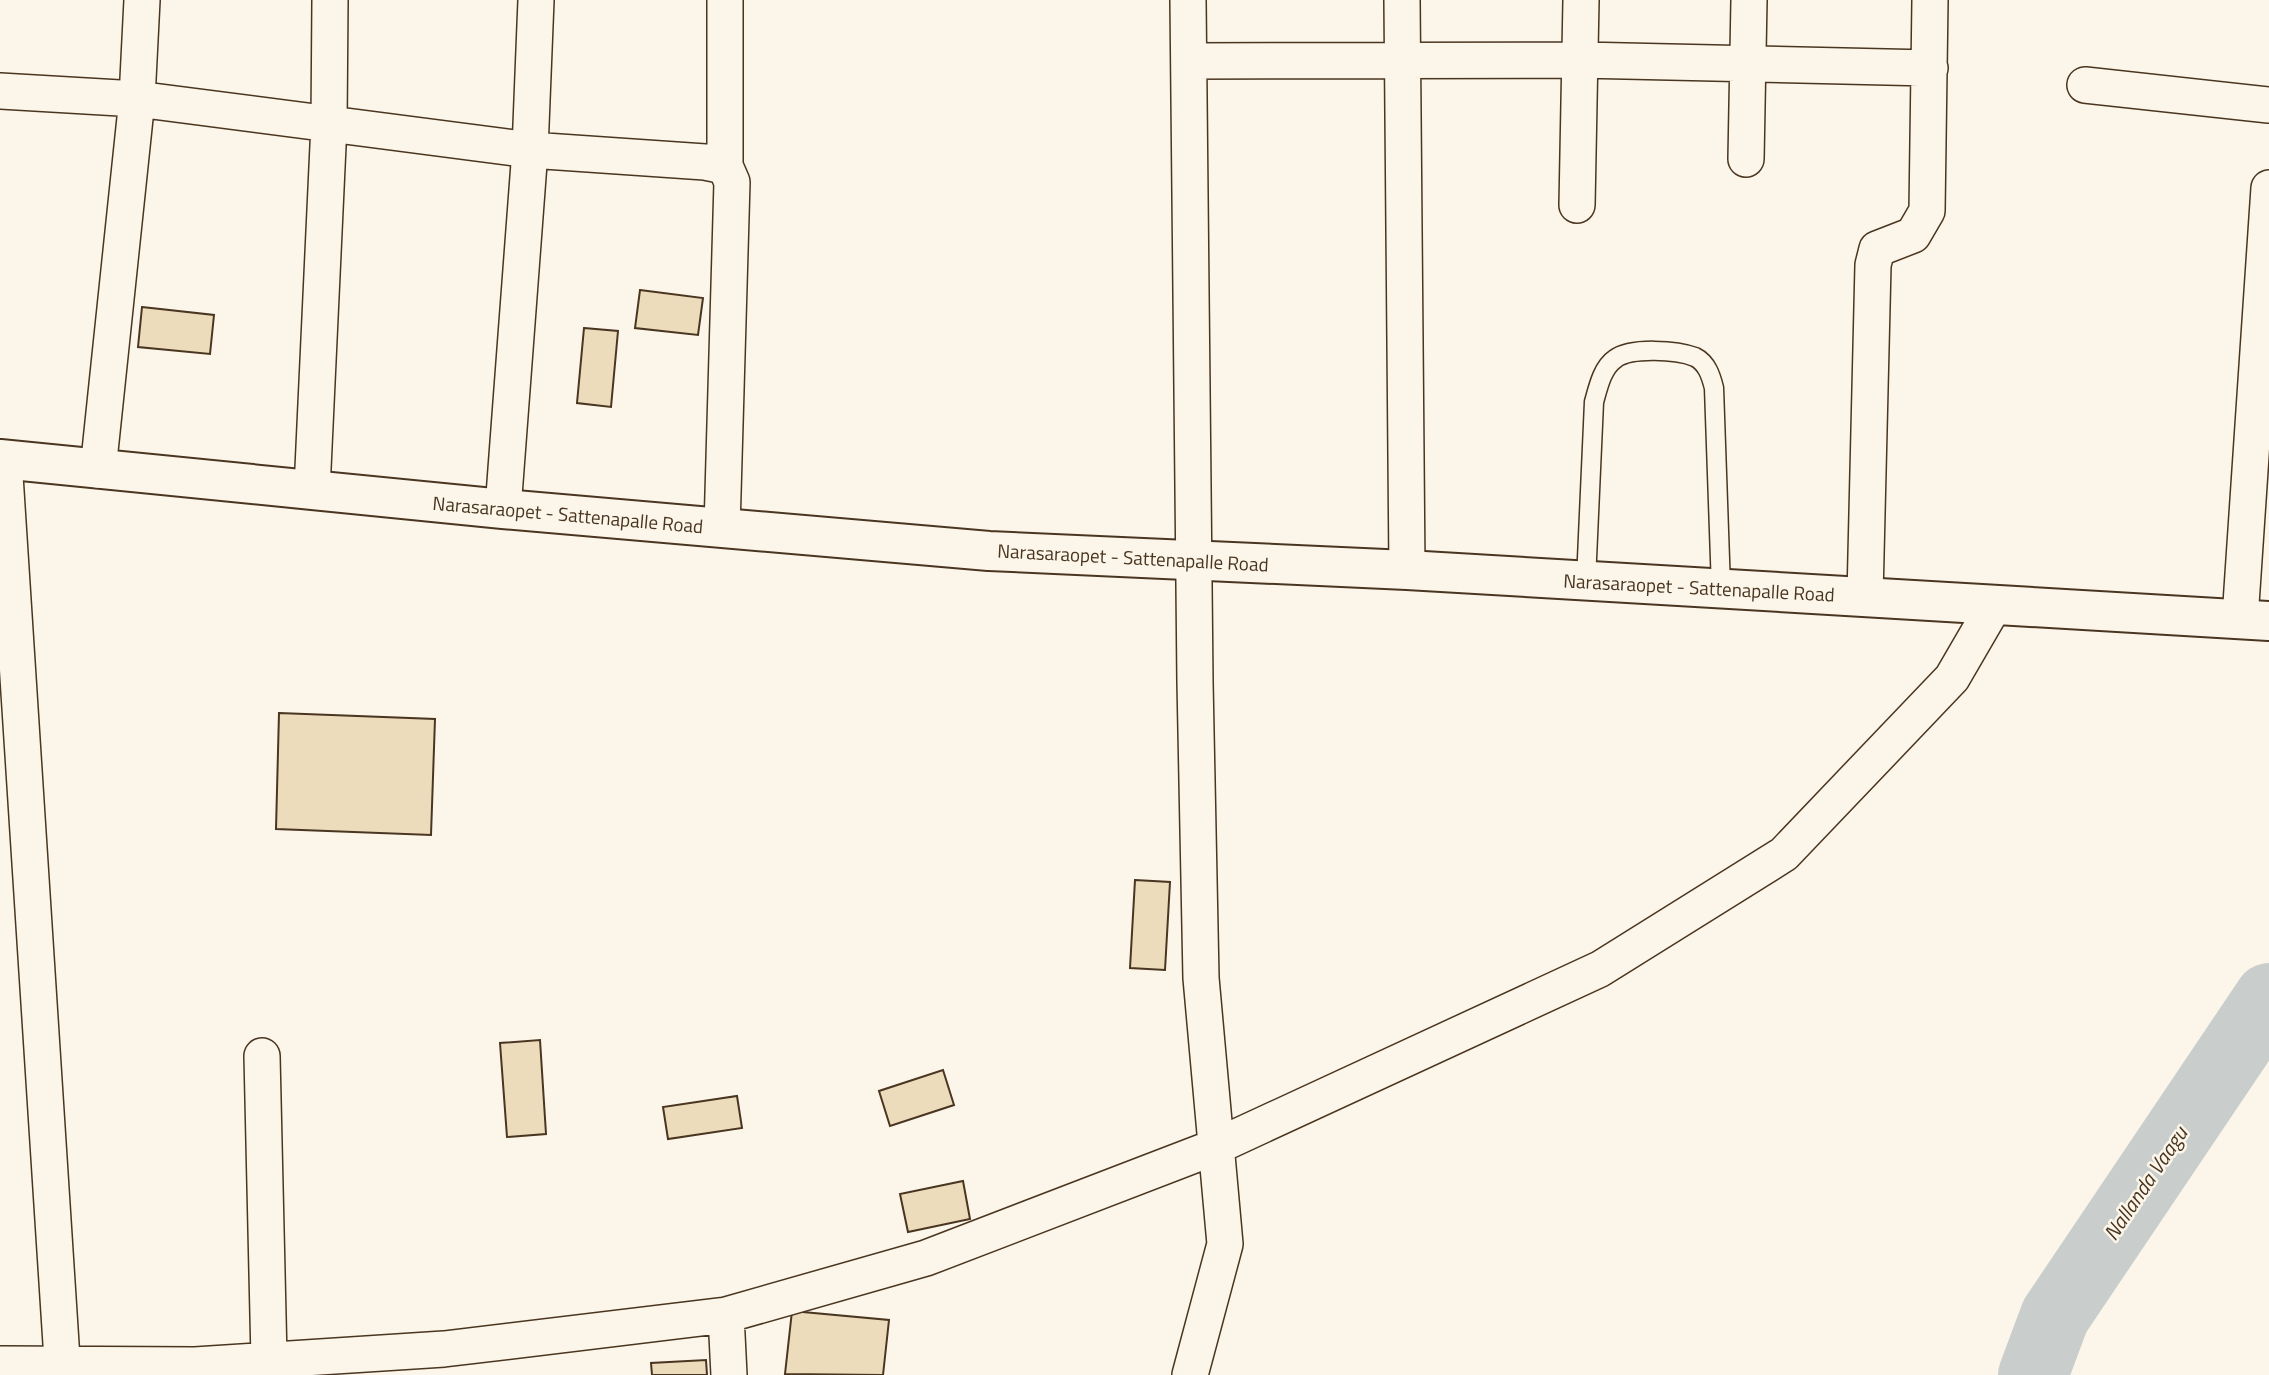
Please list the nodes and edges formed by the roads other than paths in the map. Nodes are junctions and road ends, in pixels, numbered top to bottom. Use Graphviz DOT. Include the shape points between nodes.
graph roads {
  1 [pos="142,0"];
  2 [pos="330,0"];
  3 [pos="536,0"];
  4 [pos="725,0"];
  5 [pos="1188,0"];
  6 [pos="1402,0"];
  7 [pos="1581,0"];
  8 [pos="1749,0"];
  9 [pos="1930,0"];
  10 [pos="1581,60"];
  11 [pos="1190,61"];
  12 [pos="1403,61"];
  13 [pos="1748,64"];
  14 [pos="1930,68"];
  15 [pos="2085,85"];
  16 [pos="0,91"];
  17 [pos="137,99"];
  18 [pos="2269,105"];
  19 [pos="329,124"];
  20 [pos="530,150"];
  21 [pos="1746,159"];
  22 [pos="726,166"];
  23 [pos="2269,188"];
  24 [pos="1577,205"];
  25 [pos="2,459"];
  26 [pos="98,470"];
  27 [pos="312,490"];
  28 [pos="503,509"];
  29 [pos="722,528"];
  30 [pos="1194,560"];
  31 [pos="1407,570"];
  32 [pos="1586,581"];
  33 [pos="1721,588"];
  34 [pos="1865,596"];
  35 [pos="1995,604"];
  36 [pos="2255,620"];
  37 [pos="262,1056"];
  38 [pos="1214,1147"];
  39 [pos="726,1315"];
  40 [pos="269,1359"];
  41 [pos="0,1364"];
  42 [pos="234,1369"];
  43 [pos="63,1370"];
  44 [pos="729,1375"];
  45 [pos="1190,1375"];
  1 -- 17 [label="street"];
  2 -- 19 [label="street"];
  3 -- 20 [label="street"];
  4 -- 22 [label="street"];
  5 -- 11 [label="street"];
  6 -- 12 [label="street"];
  7 -- 10 [label="street"];
  8 -- 13 [label="street"];
  9 -- 14 [label="street"];
  10 -- 12 [label="street"];
  10 -- 13 [label="street"];
  10 -- 24 [label="street"];
  11 -- 12 [label="street"];
  11 -- 30 [label="street"];
  12 -- 31 [label="street"];
  13 -- 14 [label="street"];
  13 -- 21 [label="street"];
  14 -- 34 [label="street" via="1927,211 1913,235 1877,249 1873,265"];
  15 -- 18 [label="street"];
  16 -- 17 [label="street"];
  17 -- 19 [label="street"];
  17 -- 26 [label="street"];
  19 -- 20 [label="street"];
  19 -- 27 [label="street"];
  20 -- 22 [label="street"];
  20 -- 28 [label="street"];
  22 -- 29 [label="street" via="732,182"];
  23 -- 36 [label="street"];
  25 -- 26 [label="main road, Narasaraopet - Sattenapalle Road"];
  25 -- 43 [label="street"];
  26 -- 27 [label="main road, Narasaraopet - Sattenapalle Road"];
  27 -- 28 [label="main road, Narasaraopet - Sattenapalle Road"];
  28 -- 29 [label="main road, Narasaraopet - Sattenapalle Road"];
  29 -- 30 [label="main road, Narasaraopet - Sattenapalle Road" via="989,551"];
  30 -- 31 [label="main road, Narasaraopet - Sattenapalle Road"];
  30 -- 38 [label="street" via="1201,978"];
  31 -- 32 [label="main road, Narasaraopet - Sattenapalle Road"];
  32 -- 33 [label="main road, Narasaraopet - Sattenapalle Road"];
  32 -- 33 [label="lane" via="1594,402 1601,378 1614,359 1640,350 1695,357 1709,370 1714,388"];
  33 -- 34 [label="main road, Narasaraopet - Sattenapalle Road"];
  34 -- 35 [label="main road, Narasaraopet - Sattenapalle Road"];
  35 -- 36 [label="main road, Narasaraopet - Sattenapalle Road"];
  35 -- 38 [label="street" via="1951,678 1784,854 1600,969"];
  37 -- 40 [label="street"];
  38 -- 39 [label="street" via="926,1258"];
  38 -- 45 [label="street" via="1225,1244"];
  39 -- 40 [label="street" via="444,1349"];
  39 -- 44 [label="street"];
  40 -- 42 [label="street"];
  41 -- 43 [label="street"];
  42 -- 43 [label="street" via="195,1365"];
}
